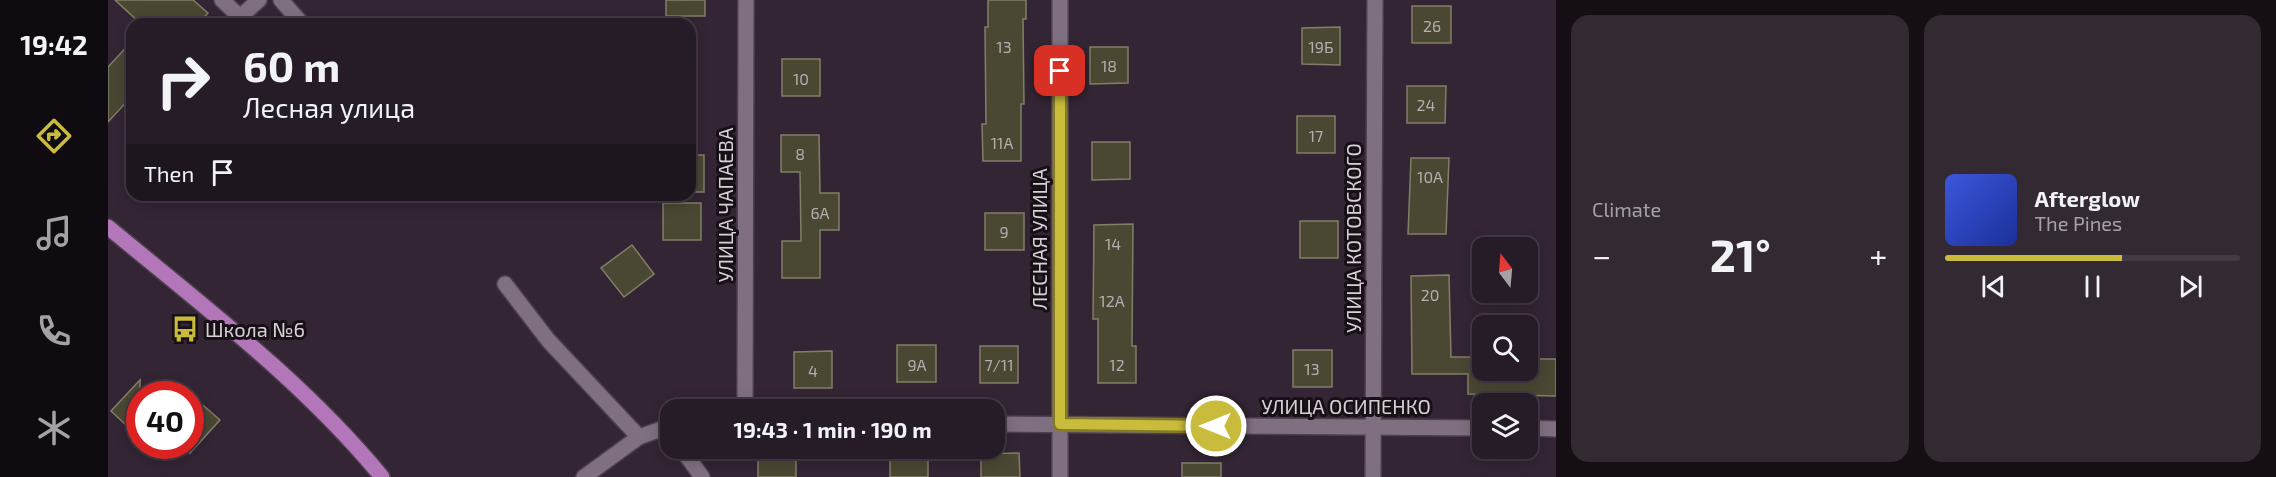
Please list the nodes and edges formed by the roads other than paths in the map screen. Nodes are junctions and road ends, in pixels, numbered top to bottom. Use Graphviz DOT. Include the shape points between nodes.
graph roads {
  1 [pos="222,0"];
  2 [pos="258,0"];
  3 [pos="281,0"];
  4 [pos="746,0"];
  5 [pos="1060,0"];
  6 [pos="1375,0"];
  7 [pos="297,18"];
  8 [pos="108,227"];
  9 [pos="505,284"];
  10 [pos="745,399"];
  11 [pos="1005,424"];
  12 [pos="1060,424"];
  13 [pos="1373,427"];
  14 [pos="1472,428"];
  15 [pos="1538,428"];
  16 [pos="1556,429"];
  17 [pos="660,431"];
  18 [pos="639,437"];
  19 [pos="689,459"];
  20 [pos="382,477"];
  21 [pos="584,477"];
  22 [pos="702,477"];
  23 [pos="1060,477"];
  24 [pos="1373,477"];
  1 -- 2 [label="street" via="240,16"];
  3 -- 7 [label="street"];
  4 -- 10 [label="street, УЛИЦА ЧАПАЕВА"];
  5 -- 12 [label="street, ЛЕСНАЯ УЛИЦА"];
  6 -- 13 [label="street, УЛИЦА КОТОВСКОГО"];
  8 -- 20 [label="main road" via="291,381 330,417"];
  9 -- 18 [label="street" via="548,340"];
  11 -- 12 [label="street, УЛИЦА ОСИПЕНКО"];
  12 -- 13 [label="street, УЛИЦА ОСИПЕНКО"];
  12 -- 23 [label="street, ЛЕСНАЯ УЛИЦА"];
  13 -- 14 [label="street, УЛИЦА ОСИПЕНКО"];
  13 -- 24 [label="street, УЛИЦА КОТОВСКОГО"];
  15 -- 16 [label="street"];
  17 -- 18 [label="street"];
  18 -- 21 [label="street"];
  19 -- 22 [label="street"];
}
